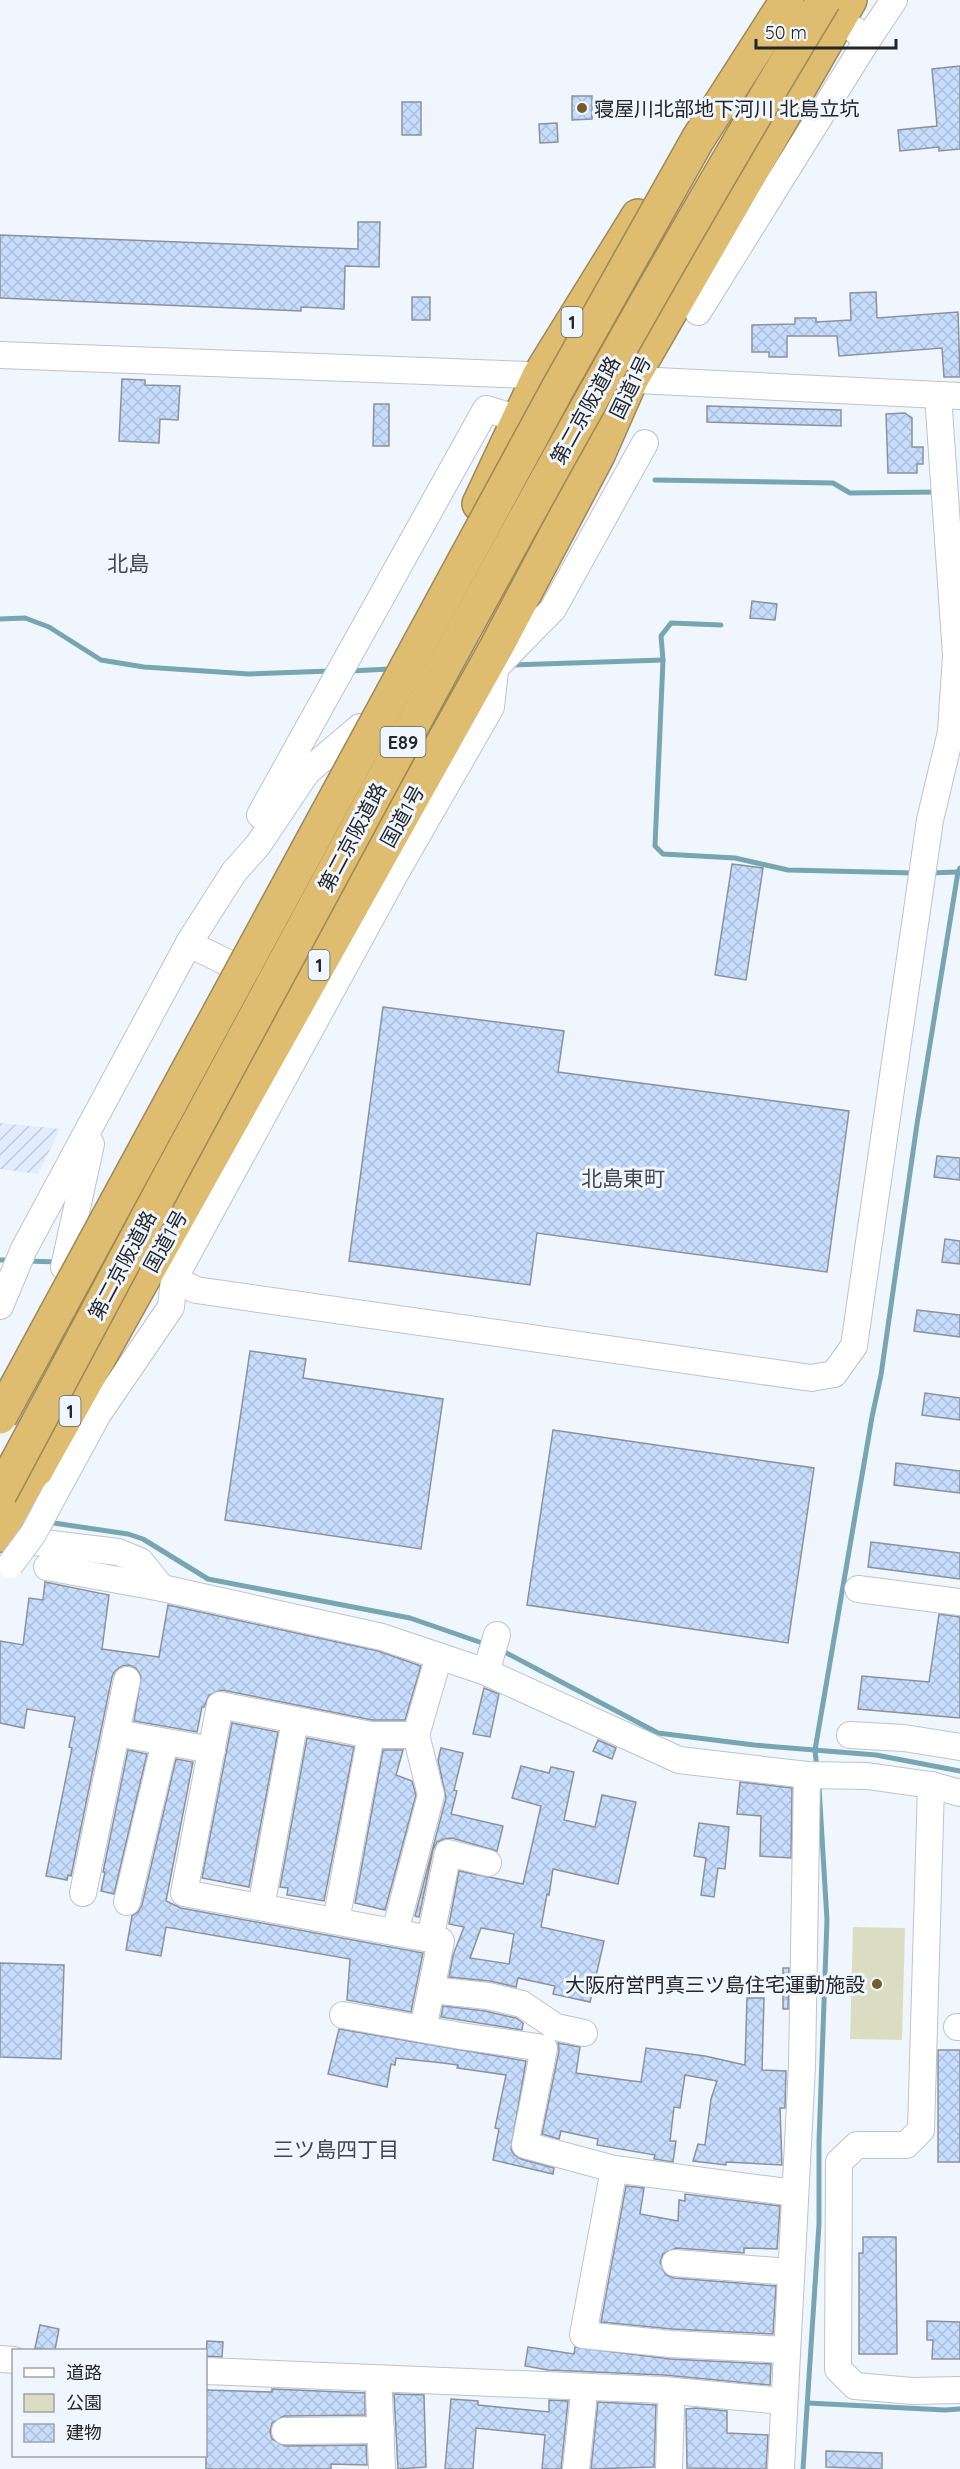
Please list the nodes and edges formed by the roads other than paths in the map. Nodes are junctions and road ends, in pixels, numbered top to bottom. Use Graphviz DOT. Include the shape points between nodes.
graph roads {
  1 [pos="771,0"];
  2 [pos="787,0"];
  3 [pos="810,0"];
  4 [pos="894,0"];
  5 [pos="838,6"];
  6 [pos="868,39"];
  7 [pos="698,312"];
  8 [pos="0,355"];
  9 [pos="540,376"];
  10 [pos="631,380"];
  11 [pos="949,395"];
  12 [pos="506,415"];
  13 [pos="634,449"];
  14 [pos="491,662"];
  15 [pos="360,727"];
  16 [pos="384,871"];
  17 [pos="234,872"];
  18 [pos="189,944"];
  19 [pos="236,967"];
  20 [pos="98,1116"];
  21 [pos="64,1267"];
  22 [pos="175,1282"];
  23 [pos="134,1296"];
  24 [pos="0,1306"];
  25 [pos="0,1390"];
  26 [pos="0,1417"];
  27 [pos="4,1535"];
  28 [pos="46,1567"];
  29 [pos="162,1588"];
  30 [pos="858,1589"];
  31 [pos="960,1602"];
  32 [pos="497,1635"];
  33 [pos="439,1656"];
  34 [pos="486,1672"];
  35 [pos="127,1680"];
  36 [pos="295,1720"];
  37 [pos="116,1733"];
  38 [pos="370,1735"];
  39 [pos="416,1735"];
  40 [pos="165,1742"];
  41 [pos="960,1747"];
  42 [pos="212,1750"];
  43 [pos="807,1775"];
  44 [pos="867,1776"];
  45 [pos="931,1785"];
  46 [pos="960,1793"];
  47 [pos="488,1863"];
  48 [pos="83,1893"];
  49 [pos="127,1902"];
  50 [pos="261,1907"];
  51 [pos="336,1921"];
  52 [pos="394,1932"];
  53 [pos="430,1939"];
  54 [pos="431,1990"];
  55 [pos="343,2015"];
  56 [pos="423,2030"];
  57 [pos="584,2033"];
  58 [pos="614,2169"];
  59 [pos="794,2193"];
  60 [pos="675,2263"];
  61 [pos="790,2272"];
  62 [pos="786,2350"];
  63 [pos="207,2371"];
  64 [pos="960,2390"];
  65 [pos="380,2395"];
  66 [pos="783,2401"];
  67 [pos="583,2403"];
  68 [pos="671,2408"];
  69 [pos="381,2430"];
  70 [pos="285,2431"];
  71 [pos="382,2469"];
  72 [pos="576,2469"];
  73 [pos="669,2469"];
  74 [pos="781,2469"];
  1 -- 9 [label="highway, 1"];
  2 -- 26 [label="highway, 第二京阪道路 / E89, bridge" via="698,139 564,377"];
  3 -- 5 [label="street"];
  4 -- 6 [label="street"];
  5 -- 6 [label="street"];
  5 -- 10 [label="highway, 国道1号 / 1"];
  5 -- 27 [label="highway, 第二京阪道路 / E89, bridge" via="728,158 577,424 204,1110"];
  6 -- 7 [label="street"];
  8 -- 9 [label="street"];
  9 -- 10 [label="street"];
  9 -- 15 [label="highway, 1" via="458,548"];
  10 -- 11 [label="street"];
  10 -- 14 [label="highway, 国道1号 / 1" via="598,455"];
  11 -- 22 [label="street" via="956,655 951,732 930,820 854,1346 834,1374 811,1378 196,1290"];
  12 -- 17 [label="street" via="486,409 254,825"];
  13 -- 14 [label="street" via="553,609"];
  14 -- 16 [label="highway, 国道1号 / 1"];
  15 -- 17 [label="street" via="307,772 258,845"];
  15 -- 19 [label="highway, 1"];
  16 -- 19 [label="street" via="364,865 304,981 280,989"];
  16 -- 22 [label="street"];
  16 -- 23 [label="highway, 国道1号 / 1"];
  17 -- 18 [label="street"];
  18 -- 19 [label="street"];
  18 -- 20 [label="street"];
  19 -- 21 [label="highway, 1" via="148,1136"];
  20 -- 21 [label="street"];
  20 -- 24 [label="street" via="18,1264"];
  21 -- 25 [label="highway, 1"];
  22 -- 23 [label="street" via="146,1297"];
  22 -- 27 [label="street, bridge" via="171,1307 98,1414 33,1534"];
  23 -- 27 [label="highway, 国道1号 / 1"];
  27 -- 29 [label="street" via="118,1552 140,1561"];
  28 -- 29 [label="street"];
  29 -- 33 [label="street" via="382,1637"];
  30 -- 31 [label="street"];
  32 -- 34 [label="street"];
  33 -- 34 [label="street"];
  33 -- 39 [label="street"];
  34 -- 43 [label="street" via="679,1760"];
  35 -- 37 [label="street"];
  36 -- 38 [label="street"];
  36 -- 42 [label="street" via="220,1705"];
  36 -- 50 [label="street"];
  37 -- 40 [label="street"];
  37 -- 48 [label="street"];
  38 -- 39 [label="street"];
  38 -- 51 [label="street"];
  39 -- 52 [label="street" via="431,1795"];
  40 -- 42 [label="street"];
  40 -- 49 [label="street"];
  41 -- 44 [label="street" via="858,1735"];
  42 -- 50 [label="street" via="184,1893"];
  43 -- 44 [label="street"];
  43 -- 59 [label="street" via="802,2066"];
  44 -- 45 [label="street"];
  45 -- 46 [label="street"];
  45 -- 64 [label="street" via="921,2130 906,2145 857,2145 839,2162 838,2369 855,2386"];
  47 -- 53 [label="street" via="448,1853"];
  50 -- 51 [label="street"];
  51 -- 52 [label="street"];
  52 -- 53 [label="street"];
  53 -- 54 [label="street" via="441,1941"];
  54 -- 56 [label="street"];
  54 -- 57 [label="street" via="522,2004 556,2027"];
  55 -- 56 [label="street"];
  56 -- 58 [label="street" via="544,2048 525,2145"];
  58 -- 59 [label="street"];
  58 -- 62 [label="street" via="583,2335"];
  59 -- 61 [label="street"];
  60 -- 61 [label="street"];
  61 -- 62 [label="street"];
  62 -- 66 [label="street"];
  63 -- 66 [label="street" via="663,2390"];
  65 -- 69 [label="street"];
  66 -- 74 [label="street"];
  67 -- 72 [label="street"];
  68 -- 73 [label="street"];
  69 -- 70 [label="street"];
  69 -- 71 [label="street"];
}
